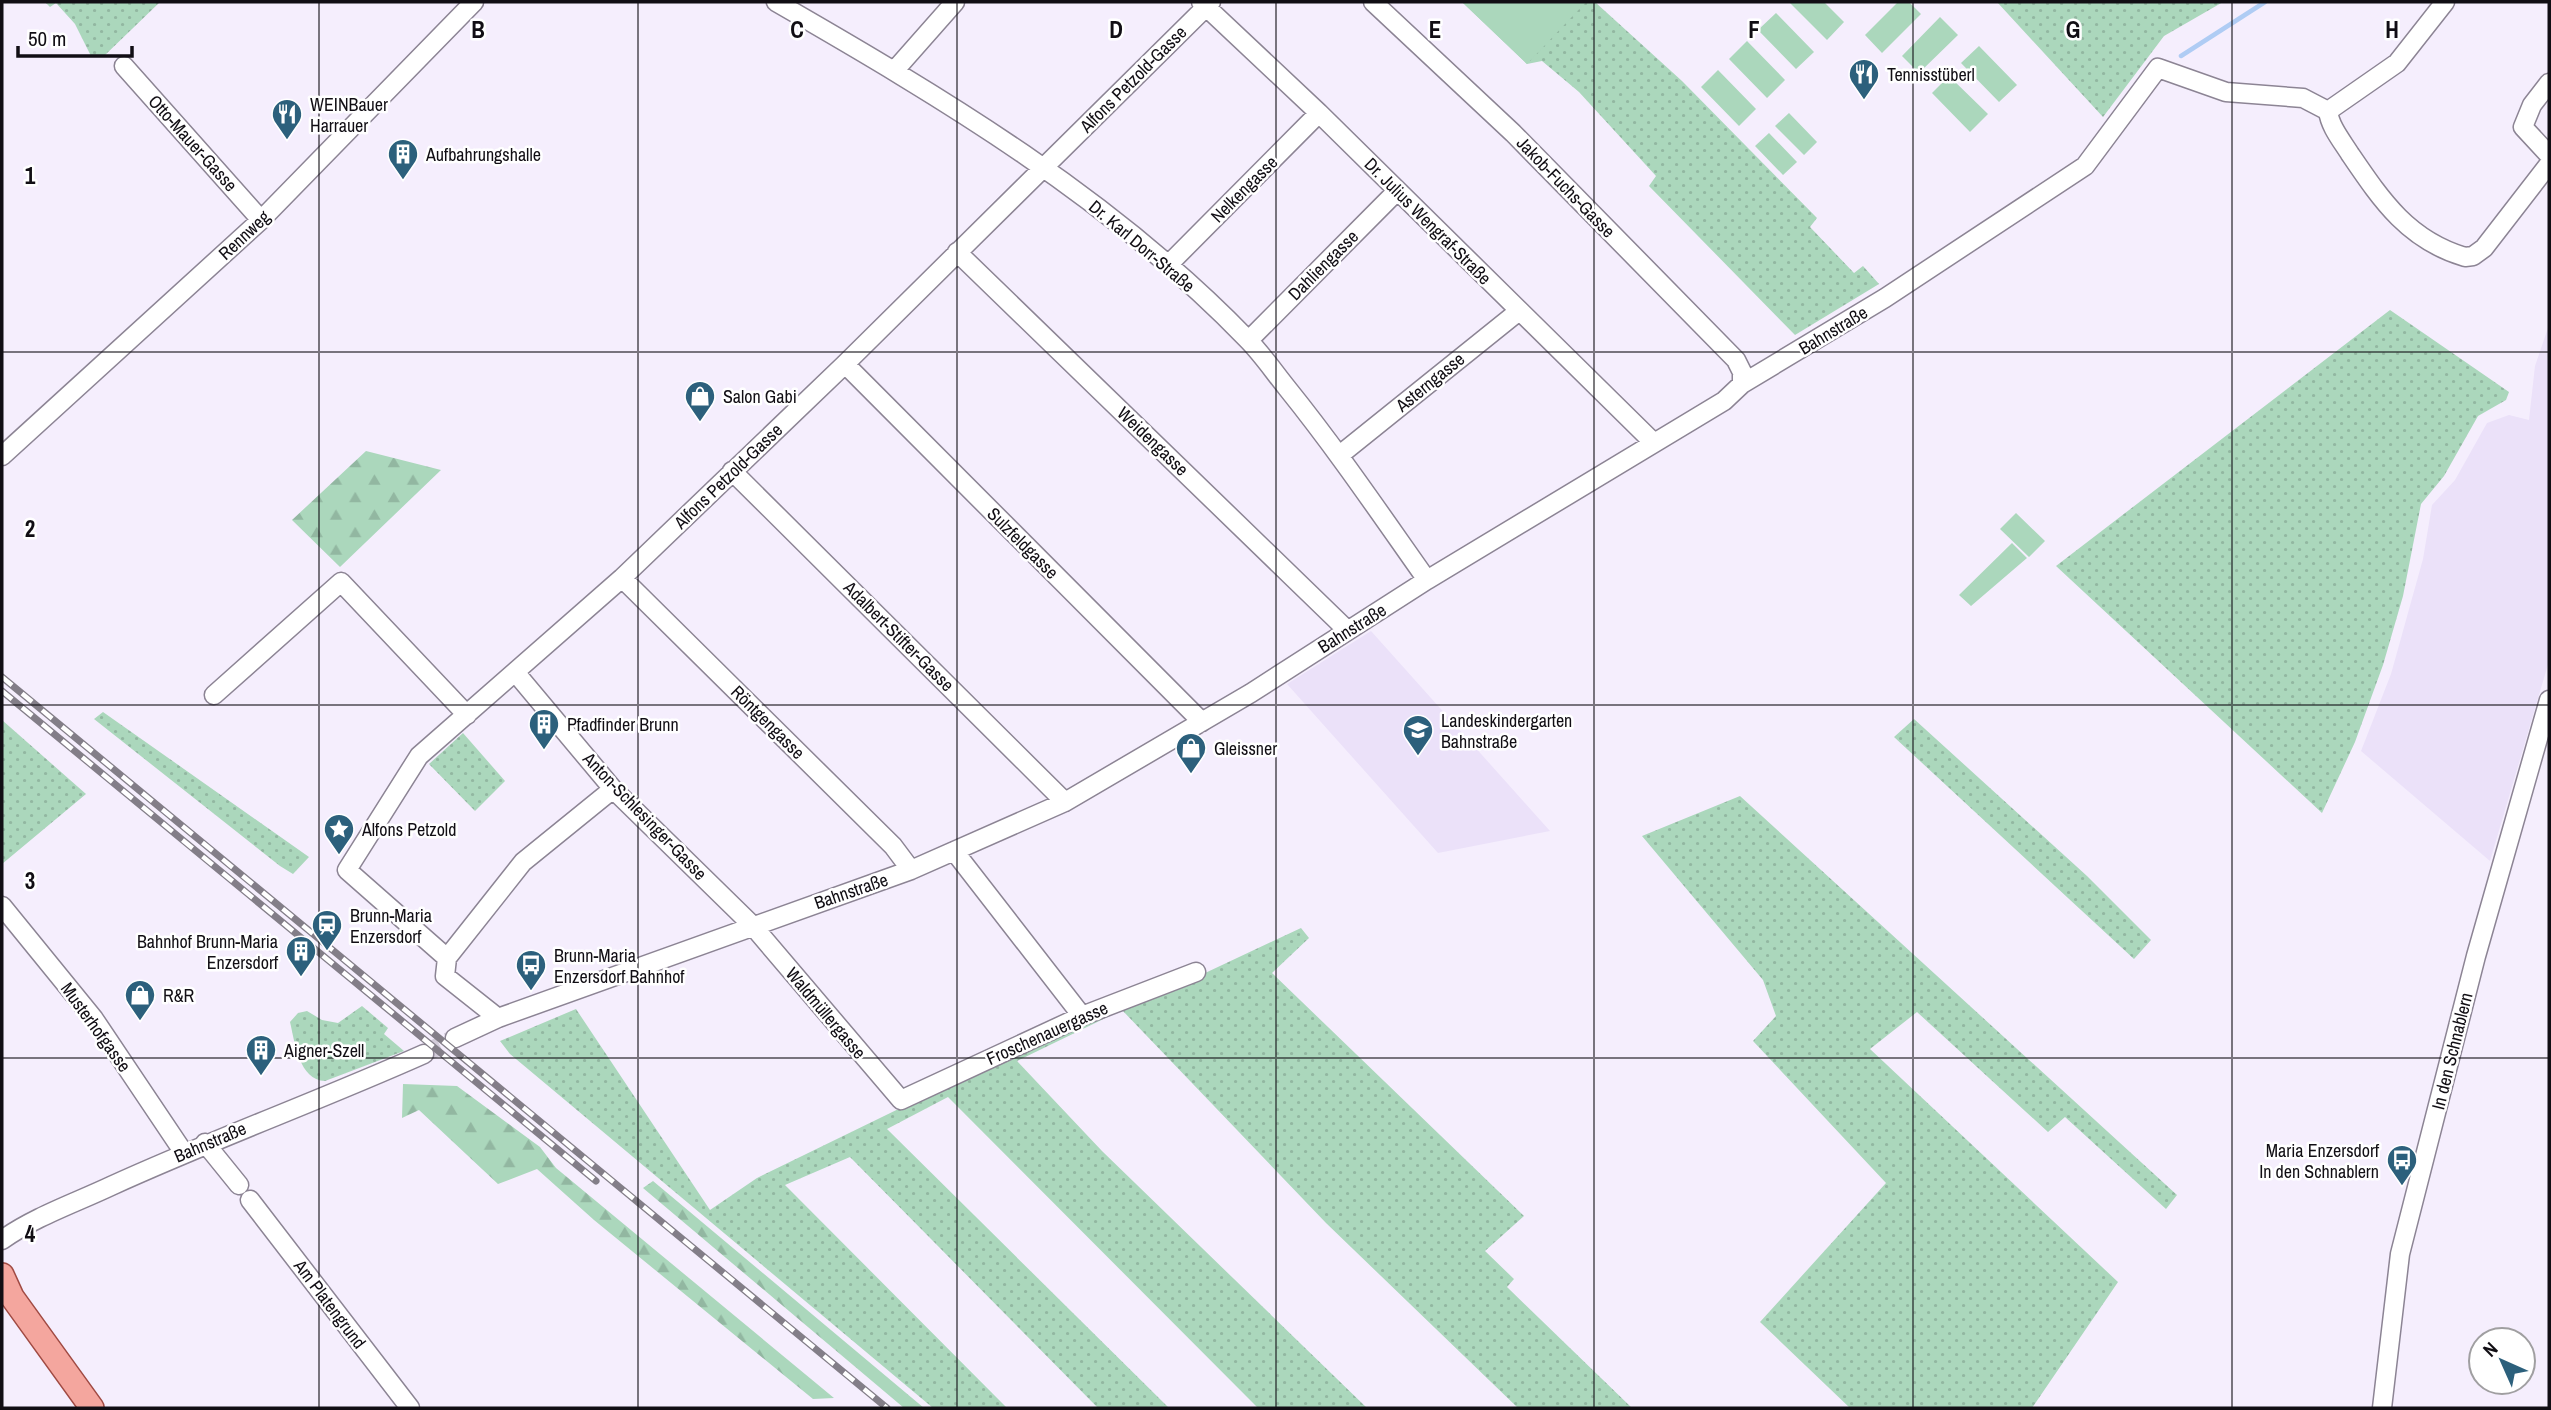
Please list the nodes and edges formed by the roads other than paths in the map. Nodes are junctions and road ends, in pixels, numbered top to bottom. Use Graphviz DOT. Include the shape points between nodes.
graph roads {
  1 [pos="474,2"];
  2 [pos="776,2"];
  3 [pos="955,2"];
  4 [pos="1373,2"];
  5 [pos="2445,2"];
  6 [pos="1206,3"];
  7 [pos="124,66"];
  8 [pos="895,70"];
  9 [pos="2549,83"];
  10 [pos="2328,111"];
  11 [pos="1319,113"];
  12 [pos="2549,155"];
  13 [pos="2549,164"];
  14 [pos="1044,167"];
  15 [pos="1397,191"];
  16 [pos="261,220"];
  17 [pos="957,252"];
  18 [pos="1169,264"];
  19 [pos="1519,310"];
  20 [pos="1249,340"];
  21 [pos="845,365"];
  22 [pos="1742,384"];
  23 [pos="1653,442"];
  24 [pos="1341,454"];
  25 [pos="2,456"];
  26 [pos="732,471"];
  27 [pos="622,578"];
  28 [pos="1427,580"];
  29 [pos="1347,630"];
  30 [pos="515,672"];
  31 [pos="215,695"];
  32 [pos="2549,700"];
  33 [pos="467,715"];
  34 [pos="1202,722"];
  35 [pos="613,789"];
  36 [pos="1066,802"];
  37 [pos="954,851"];
  38 [pos="911,870"];
  39 [pos="2,906"];
  40 [pos="752,925"];
  41 [pos="447,958"];
  42 [pos="1196,972"];
  43 [pos="1082,1016"];
  44 [pos="498,1018"];
  45 [pos="455,1038"];
  46 [pos="424,1054"];
  47 [pos="901,1100"];
  48 [pos="205,1143"];
  49 [pos="184,1153"];
  50 [pos="239,1185"];
  51 [pos="250,1200"];
  52 [pos="2,1240"];
  53 [pos="2,1275"];
  54 [pos="7,1295"];
  55 [pos="92,1408"];
  56 [pos="410,1408"];
  57 [pos="2382,1408"];
  1 -- 16 [label="street, Rennweg"];
  2 -- 8 [label="street, Dr. Karl Dorr-Straße"];
  3 -- 8 [label="street"];
  4 -- 22 [label="street, Jakob-Fuchs-Gasse" via="1513,133 1727,350 1742,372"];
  5 -- 10 [label="street" via="2397,63"];
  6 -- 11 [label="street, Dr. Julius Wengraf-Straße"];
  6 -- 14 [label="street, Alfons Petzold-Gasse"];
  7 -- 16 [label="street, Otto-Mauer-Gasse"];
  8 -- 14 [label="street, Dr. Karl Dorr-Straße"];
  9 -- 12 [label="street" via="2523,127"];
  10 -- 13 [label="street" via="2337,134 2397,219 2465,257 2484,248"];
  10 -- 22 [label="street, Bahnstraße" via="2303,98 2226,92 2158,68 2085,166 1885,298"];
  11 -- 15 [label="street, Dr. Julius Wengraf-Straße"];
  11 -- 18 [label="street, Nelkengasse"];
  14 -- 17 [label="street, Alfons Petzold-Gasse"];
  14 -- 18 [label="street, Dr. Karl Dorr-Straße"];
  15 -- 19 [label="street, Dr. Julius Wengraf-Straße"];
  15 -- 20 [label="street, Dahliengasse"];
  16 -- 25 [label="street, Rennweg"];
  17 -- 21 [label="street, Alfons Petzold-Gasse"];
  17 -- 29 [label="street, Weidengasse"];
  18 -- 20 [label="street, Dr. Karl Dorr-Straße"];
  19 -- 23 [label="street, Dr. Julius Wengraf-Straße"];
  19 -- 24 [label="street, Asterngasse"];
  20 -- 24 [label="street, Dr. Karl Dorr-Straße"];
  21 -- 26 [label="street, Alfons Petzold-Gasse"];
  21 -- 34 [label="street, Sulzfeldgasse"];
  22 -- 23 [label="street, Bahnstraße" via="1724,401"];
  23 -- 28 [label="street, Bahnstraße"];
  24 -- 28 [label="street, Dr. Karl Dorr-Straße"];
  26 -- 27 [label="street, Alfons Petzold-Gasse"];
  26 -- 36 [label="street, Adalbert-Stifter-Gasse"];
  27 -- 30 [label="street, Alfons Petzold-Gasse"];
  27 -- 38 [label="street, Röntgengasse" via="893,846"];
  28 -- 29 [label="street, Bahnstraße"];
  29 -- 34 [label="street, Bahnstraße"];
  30 -- 33 [label="street, Alfons Petzold-Gasse"];
  30 -- 35 [label="street, Anton-Schlesinger-Gasse"];
  31 -- 33 [label="street" via="341,582"];
  32 -- 57 [label="street, In den Schnablern" via="2476,956 2400,1254"];
  33 -- 41 [label="street, Alfons Petzold-Gasse" via="419,756 347,870"];
  34 -- 36 [label="street, Bahnstraße"];
  35 -- 40 [label="street, Anton-Schlesinger-Gasse"];
  35 -- 41 [label="street" via="523,862"];
  36 -- 37 [label="street, Bahnstraße"];
  37 -- 38 [label="street, Bahnstraße"];
  37 -- 43 [label="street"];
  38 -- 40 [label="street, Bahnstraße"];
  39 -- 49 [label="street, Musterhofgasse" via="94,1019"];
  40 -- 44 [label="street, Bahnstraße"];
  40 -- 47 [label="street, Waldmüllergasse"];
  41 -- 44 [label="street" via="445,976"];
  42 -- 43 [label="street, Froschenauergasse"];
  43 -- 47 [label="street, Froschenauergasse"];
  44 -- 45 [label="street, Bahnstraße"];
  46 -- 48 [label="street, Bahnstraße"];
  48 -- 49 [label="street, Bahnstraße"];
  48 -- 50 [label="street"];
  49 -- 52 [label="street, Bahnstraße"];
  51 -- 56 [label="street, Am Platengrund"];
  53 -- 54 [label="main road"];
  54 -- 55 [label="main road"];
}
